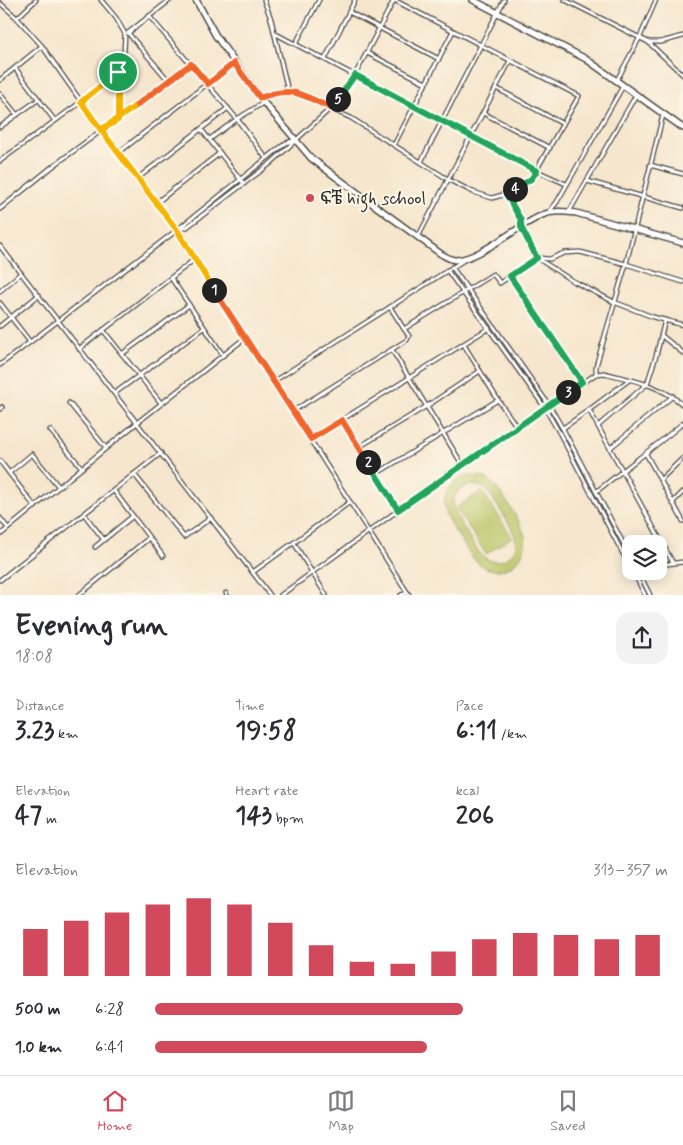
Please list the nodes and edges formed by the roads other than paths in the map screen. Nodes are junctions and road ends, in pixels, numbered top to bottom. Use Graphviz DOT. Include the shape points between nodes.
graph roads {
  1 [pos="36,0"];
  2 [pos="101,0"];
  3 [pos="170,0"];
  4 [pos="196,0"];
  5 [pos="264,0"];
  6 [pos="319,0"];
  7 [pos="356,0"];
  8 [pos="394,0"];
  9 [pos="473,0"];
  10 [pos="504,0"];
  11 [pos="565,0"];
  12 [pos="576,0"];
  13 [pos="656,0"];
  14 [pos="0,3"];
  15 [pos="574,4"];
  16 [pos="350,12"];
  17 [pos="498,12"];
  18 [pos="149,16"];
  19 [pos="17,18"];
  20 [pos="380,28"];
  21 [pos="453,31"];
  22 [pos="126,34"];
  23 [pos="274,34"];
  24 [pos="683,36"];
  25 [pos="640,37"];
  26 [pos="648,42"];
  27 [pos="296,44"];
  28 [pos="42,46"];
  29 [pos="481,46"];
  30 [pos="367,53"];
  31 [pos="325,59"];
  32 [pos="438,59"];
  33 [pos="510,61"];
  34 [pos="234,63"];
  35 [pos="191,64"];
  36 [pos="15,68"];
  37 [pos="118,72"];
  38 [pos="355,75"];
  39 [pos="683,75"];
  40 [pos="0,80"];
  41 [pos="169,81"];
  42 [pos="617,81"];
  43 [pos="426,83"];
  44 [pos="208,84"];
  45 [pos="623,85"];
  46 [pos="496,88"];
  47 [pos="288,91"];
  48 [pos="0,94"];
  49 [pos="636,95"];
  50 [pos="39,99"];
  51 [pos="262,101"];
  52 [pos="81,102"];
  53 [pos="413,106"];
  54 [pos="228,108"];
  55 [pos="331,108"];
  56 [pos="483,113"];
  57 [pos="664,114"];
  58 [pos="17,115"];
  59 [pos="237,119"];
  60 [pos="118,120"];
  61 [pos="55,121"];
  62 [pos="443,121"];
  63 [pos="563,124"];
  64 [pos="0,128"];
  65 [pos="683,128"];
  66 [pos="201,129"];
  67 [pos="101,130"];
  68 [pos="471,136"];
  69 [pos="210,139"];
  70 [pos="296,140"];
  71 [pos="394,145"];
  72 [pos="550,148"];
  73 [pos="118,152"];
  74 [pos="220,153"];
  75 [pos="266,158"];
  76 [pos="0,161"];
  77 [pos="421,162"];
  78 [pos="650,165"];
  79 [pos="537,171"];
  80 [pos="683,174"];
  81 [pos="138,178"];
  82 [pos="241,179"];
  83 [pos="449,180"];
  84 [pos="587,181"];
  85 [pos="244,184"];
  86 [pos="566,184"];
  87 [pos="506,194"];
  88 [pos="642,196"];
  89 [pos="156,203"];
  90 [pos="683,208"];
  91 [pos="0,209"];
  92 [pos="568,213"];
  93 [pos="547,214"];
  94 [pos="521,227"];
  95 [pos="634,229"];
  96 [pos="177,230"];
  97 [pos="418,238"];
  98 [pos="683,243"];
  99 [pos="0,246"];
  100 [pos="468,257"];
  101 [pos="537,258"];
  102 [pos="195,259"];
  103 [pos="626,264"];
  104 [pos="452,267"];
  105 [pos="447,270"];
  106 [pos="22,273"];
  107 [pos="510,276"];
  108 [pos="171,278"];
  109 [pos="683,282"];
  110 [pos="468,290"];
  111 [pos="0,291"];
  112 [pos="463,293"];
  113 [pos="38,295"];
  114 [pos="614,302"];
  115 [pos="0,303"];
  116 [pos="189,305"];
  117 [pos="390,306"];
  118 [pos="11,318"];
  119 [pos="58,320"];
  120 [pos="665,320"];
  121 [pos="492,325"];
  122 [pos="683,325"];
  123 [pos="0,326"];
  124 [pos="204,328"];
  125 [pos="488,328"];
  126 [pos="404,329"];
  127 [pos="103,330"];
  128 [pos="662,336"];
  129 [pos="245,338"];
  130 [pos="30,342"];
  131 [pos="464,344"];
  132 [pos="79,349"];
  133 [pos="392,350"];
  134 [pos="683,353"];
  135 [pos="122,354"];
  136 [pos="223,355"];
  137 [pos="0,365"];
  138 [pos="480,371"];
  139 [pos="596,374"];
  140 [pos="139,376"];
  141 [pos="410,378"];
  142 [pos="629,379"];
  143 [pos="274,381"];
  144 [pos="582,382"];
  145 [pos="647,384"];
  146 [pos="115,394"];
  147 [pos="673,396"];
  148 [pos="498,400"];
  149 [pos="69,403"];
  150 [pos="161,403"];
  151 [pos="549,405"];
  152 [pos="427,406"];
  153 [pos="683,406"];
  154 [pos="544,408"];
  155 [pos="589,410"];
  156 [pos="293,411"];
  157 [pos="342,420"];
  158 [pos="138,422"];
  159 [pos="683,423"];
  160 [pos="598,426"];
  161 [pos="517,427"];
  162 [pos="563,428"];
  163 [pos="50,430"];
  164 [pos="443,433"];
  165 [pos="560,434"];
  166 [pos="311,439"];
  167 [pos="359,447"];
  168 [pos="106,448"];
  169 [pos="610,448"];
  170 [pos="161,453"];
  171 [pos="646,454"];
  172 [pos="683,458"];
  173 [pos="0,461"];
  174 [pos="462,464"];
  175 [pos="82,468"];
  176 [pos="622,470"];
  177 [pos="9,473"];
  178 [pos="134,474"];
  179 [pos="376,474"];
  180 [pos="660,480"];
  181 [pos="59,487"];
  182 [pos="114,491"];
  183 [pos="596,492"];
  184 [pos="683,492"];
  185 [pos="350,502"];
  186 [pos="672,502"];
  187 [pos="35,506"];
  188 [pos="398,510"];
  189 [pos="84,514"];
  190 [pos="133,516"];
  191 [pos="0,518"];
  192 [pos="211,518"];
  193 [pos="683,522"];
  194 [pos="8,528"];
  195 [pos="369,531"];
  196 [pos="0,535"];
  197 [pos="149,538"];
  198 [pos="104,540"];
  199 [pos="622,541"];
  200 [pos="294,543"];
  201 [pos="95,547"];
  202 [pos="622,551"];
  203 [pos="163,556"];
  204 [pos="683,562"];
  205 [pos="672,563"];
  206 [pos="667,564"];
  207 [pos="253,572"];
  208 [pos="312,573"];
  209 [pos="0,580"];
  210 [pos="637,580"];
  211 [pos="642,580"];
  212 [pos="408,594"];
  213 [pos="79,595"];
  214 [pos="270,595"];
  215 [pos="281,595"];
  216 [pos="326,595"];
  217 [pos="401,595"];
  218 [pos="645,595"];
  219 [pos="650,595"];
  1 -- 19 [label="street"];
  2 -- 22 [label="street"];
  3 -- 18 [label="street"];
  4 -- 34 [label="street"];
  5 -- 23 [label="street"];
  6 -- 27 [label="street"];
  7 -- 16 [label="street"];
  8 -- 20 [label="street"];
  8 -- 21 [label="street"];
  9 -- 17 [label="street"];
  10 -- 17 [label="street"];
  11 -- 15 [label="street"];
  12 -- 15 [label="street"];
  13 -- 25 [label="street"];
  14 -- 19 [label="street"];
  15 -- 25 [label="street"];
  16 -- 20 [label="street"];
  16 -- 31 [label="street"];
  17 -- 29 [label="street"];
  17 -- 42 [label="street" via="586,59"];
  18 -- 22 [label="street"];
  18 -- 35 [label="street"];
  19 -- 28 [label="street"];
  20 -- 30 [label="street"];
  20 -- 32 [label="street"];
  21 -- 29 [label="street"];
  21 -- 32 [label="street"];
  22 -- 37 [label="street"];
  22 -- 41 [label="street"];
  23 -- 27 [label="street"];
  23 -- 47 [label="street"];
  24 -- 26 [label="street"];
  25 -- 26 [label="street"];
  25 -- 42 [label="street"];
  26 -- 39 [label="street"];
  27 -- 31 [label="street"];
  28 -- 36 [label="street"];
  28 -- 52 [label="street"];
  29 -- 33 [label="street"];
  29 -- 62 [label="street"];
  30 -- 38 [label="street"];
  30 -- 43 [label="street"];
  31 -- 38 [label="street"];
  32 -- 43 [label="street"];
  33 -- 46 [label="street"];
  33 -- 63 [label="street" via="579,96"];
  34 -- 44 [label="street"];
  34 -- 51 [label="street"];
  35 -- 41 [label="street"];
  35 -- 44 [label="street"];
  36 -- 40 [label="street"];
  36 -- 50 [label="street"];
  37 -- 52 [label="street"];
  37 -- 60 [label="street"];
  38 -- 53 [label="street"];
  38 -- 55 [label="street"];
  41 -- 60 [label="street"];
  42 -- 45 [label="street"];
  43 -- 53 [label="street"];
  44 -- 54 [label="street"];
  44 -- 73 [label="street"];
  45 -- 49 [label="street"];
  45 -- 86 [label="street"];
  46 -- 56 [label="street"];
  46 -- 63 [label="street"];
  47 -- 51 [label="street" via="272,93"];
  47 -- 55 [label="street"];
  48 -- 58 [label="street"];
  49 -- 57 [label="street"];
  49 -- 84 [label="street"];
  50 -- 58 [label="street"];
  50 -- 61 [label="street"];
  51 -- 59 [label="street"];
  51 -- 70 [label="street"];
  52 -- 61 [label="street"];
  52 -- 67 [label="street"];
  53 -- 62 [label="street"];
  53 -- 71 [label="street"];
  54 -- 59 [label="street"];
  54 -- 66 [label="street"];
  55 -- 70 [label="street"];
  55 -- 71 [label="street"];
  56 -- 68 [label="street"];
  56 -- 72 [label="street"];
  57 -- 65 [label="street"];
  57 -- 78 [label="street"];
  58 -- 64 [label="street"];
  59 -- 69 [label="street"];
  59 -- 75 [label="street"];
  60 -- 67 [label="street"];
  61 -- 76 [label="street"];
  62 -- 68 [label="street"];
  62 -- 77 [label="street"];
  63 -- 72 [label="street"];
  66 -- 69 [label="street"];
  66 -- 81 [label="street"];
  67 -- 73 [label="street"];
  67 -- 91 [label="street"];
  68 -- 79 [label="street"];
  68 -- 83 [label="street"];
  69 -- 74 [label="street"];
  70 -- 75 [label="street" via="286,143"];
  70 -- 85 [label="street"];
  70 -- 97 [label="street" via="311,158"];
  71 -- 77 [label="street"];
  72 -- 79 [label="street"];
  73 -- 81 [label="street"];
  74 -- 82 [label="street"];
  74 -- 89 [label="street"];
  75 -- 82 [label="street"];
  77 -- 83 [label="street"];
  78 -- 80 [label="street"];
  78 -- 88 [label="street"];
  79 -- 86 [label="street"];
  79 -- 87 [label="street" via="531,179"];
  81 -- 89 [label="street"];
  82 -- 85 [label="street"];
  82 -- 96 [label="street"];
  83 -- 87 [label="street" via="492,198"];
  83 -- 97 [label="street"];
  84 -- 88 [label="street"];
  84 -- 92 [label="street"];
  85 -- 96 [label="street"];
  86 -- 93 [label="street"];
  87 -- 94 [label="street" via="521,220"];
  88 -- 90 [label="street"];
  88 -- 95 [label="street"];
  89 -- 96 [label="street"];
  92 -- 93 [label="street"];
  92 -- 95 [label="street"];
  93 -- 94 [label="street"];
  94 -- 100 [label="street"];
  94 -- 101 [label="street"];
  95 -- 98 [label="street"];
  95 -- 103 [label="street"];
  96 -- 102 [label="street"];
  96 -- 119 [label="street"];
  97 -- 100 [label="street" via="454,260"];
  99 -- 106 [label="street"];
  100 -- 104 [label="street"];
  101 -- 103 [label="street" via="580,252"];
  101 -- 107 [label="street"];
  101 -- 114 [label="street"];
  102 -- 108 [label="street"];
  102 -- 129 [label="street"];
  103 -- 109 [label="street"];
  103 -- 114 [label="street"];
  104 -- 105 [label="street"];
  104 -- 110 [label="street"];
  105 -- 112 [label="street"];
  105 -- 117 [label="street"];
  106 -- 111 [label="street"];
  106 -- 113 [label="street"];
  107 -- 110 [label="street" via="500,283 493,274"];
  107 -- 144 [label="street"];
  108 -- 116 [label="street"];
  108 -- 127 [label="street"];
  110 -- 112 [label="street"];
  110 -- 121 [label="street"];
  112 -- 125 [label="street"];
  112 -- 126 [label="street"];
  113 -- 118 [label="street"];
  113 -- 119 [label="street"];
  114 -- 120 [label="street"];
  114 -- 139 [label="street"];
  115 -- 118 [label="street"];
  116 -- 124 [label="street"];
  116 -- 135 [label="street"];
  117 -- 126 [label="street"];
  117 -- 143 [label="street"];
  118 -- 123 [label="street"];
  118 -- 130 [label="street"];
  119 -- 130 [label="street"];
  119 -- 132 [label="street"];
  120 -- 122 [label="street"];
  120 -- 128 [label="street"];
  121 -- 125 [label="street"];
  121 -- 151 [label="street"];
  124 -- 136 [label="street"];
  124 -- 140 [label="street"];
  125 -- 131 [label="street"];
  125 -- 154 [label="street"];
  126 -- 133 [label="street" via="409,336 407,340"];
  127 -- 132 [label="street"];
  127 -- 135 [label="street"];
  128 -- 134 [label="street"];
  128 -- 145 [label="street"];
  129 -- 136 [label="street"];
  129 -- 143 [label="street"];
  130 -- 137 [label="street"];
  131 -- 138 [label="street"];
  131 -- 141 [label="street"];
  132 -- 146 [label="street"];
  133 -- 141 [label="street"];
  133 -- 156 [label="street"];
  135 -- 140 [label="street"];
  136 -- 150 [label="street"];
  138 -- 148 [label="street"];
  138 -- 152 [label="street"];
  139 -- 142 [label="street"];
  139 -- 144 [label="street"];
  140 -- 146 [label="street"];
  140 -- 150 [label="street"];
  141 -- 152 [label="street"];
  141 -- 157 [label="street"];
  142 -- 145 [label="street"];
  142 -- 155 [label="street"];
  143 -- 156 [label="street"];
  144 -- 151 [label="street"];
  145 -- 147 [label="street"];
  145 -- 160 [label="street"];
  146 -- 158 [label="street"];
  147 -- 153 [label="street"];
  147 -- 169 [label="street"];
  148 -- 161 [label="street"];
  148 -- 164 [label="street"];
  149 -- 168 [label="street"];
  150 -- 158 [label="street"];
  151 -- 154 [label="street"];
  151 -- 162 [label="street"];
  152 -- 164 [label="street"];
  152 -- 167 [label="street"];
  154 -- 161 [label="street"];
  154 -- 165 [label="street"];
  155 -- 160 [label="street"];
  155 -- 162 [label="street"];
  156 -- 166 [label="street"];
  157 -- 166 [label="street"];
  157 -- 167 [label="street"];
  158 -- 168 [label="street"];
  158 -- 170 [label="street"];
  159 -- 171 [label="street"];
  160 -- 169 [label="street"];
  161 -- 174 [label="street"];
  162 -- 165 [label="street"];
  162 -- 183 [label="street"];
  163 -- 175 [label="street"];
  164 -- 174 [label="street"];
  164 -- 179 [label="street"];
  165 -- 202 [label="street"];
  166 -- 185 [label="street"];
  167 -- 179 [label="street"];
  168 -- 175 [label="street"];
  169 -- 176 [label="street"];
  170 -- 178 [label="street"];
  170 -- 192 [label="street"];
  171 -- 176 [label="street"];
  171 -- 180 [label="street"];
  172 -- 180 [label="street"];
  173 -- 177 [label="street"];
  174 -- 188 [label="street"];
  175 -- 181 [label="street"];
  176 -- 183 [label="street"];
  176 -- 205 [label="street"];
  177 -- 181 [label="street" via="32,454"];
  177 -- 187 [label="street"];
  178 -- 182 [label="street"];
  178 -- 192 [label="street" via="184,537"];
  179 -- 188 [label="street"];
  180 -- 186 [label="street"];
  181 -- 187 [label="street"];
  182 -- 189 [label="street"];
  182 -- 190 [label="street"];
  183 -- 199 [label="street"];
  184 -- 186 [label="street"];
  185 -- 195 [label="street"];
  185 -- 200 [label="street"];
  186 -- 193 [label="street"];
  187 -- 194 [label="street"];
  188 -- 195 [label="street"];
  189 -- 198 [label="street"];
  189 -- 209 [label="street"];
  190 -- 197 [label="street"];
  190 -- 198 [label="street"];
  191 -- 194 [label="street"];
  192 -- 207 [label="street"];
  194 -- 196 [label="street"];
  195 -- 208 [label="street"];
  195 -- 212 [label="street"];
  197 -- 203 [label="street"];
  197 -- 213 [label="street"];
  198 -- 201 [label="street"];
  200 -- 207 [label="street"];
  200 -- 208 [label="street"];
  204 -- 205 [label="street"];
  205 -- 206 [label="street"];
  207 -- 214 [label="street"];
  208 -- 215 [label="street"];
  208 -- 216 [label="street"];
  210 -- 218 [label="street"];
  211 -- 219 [label="street"];
  212 -- 217 [label="street"];
}
